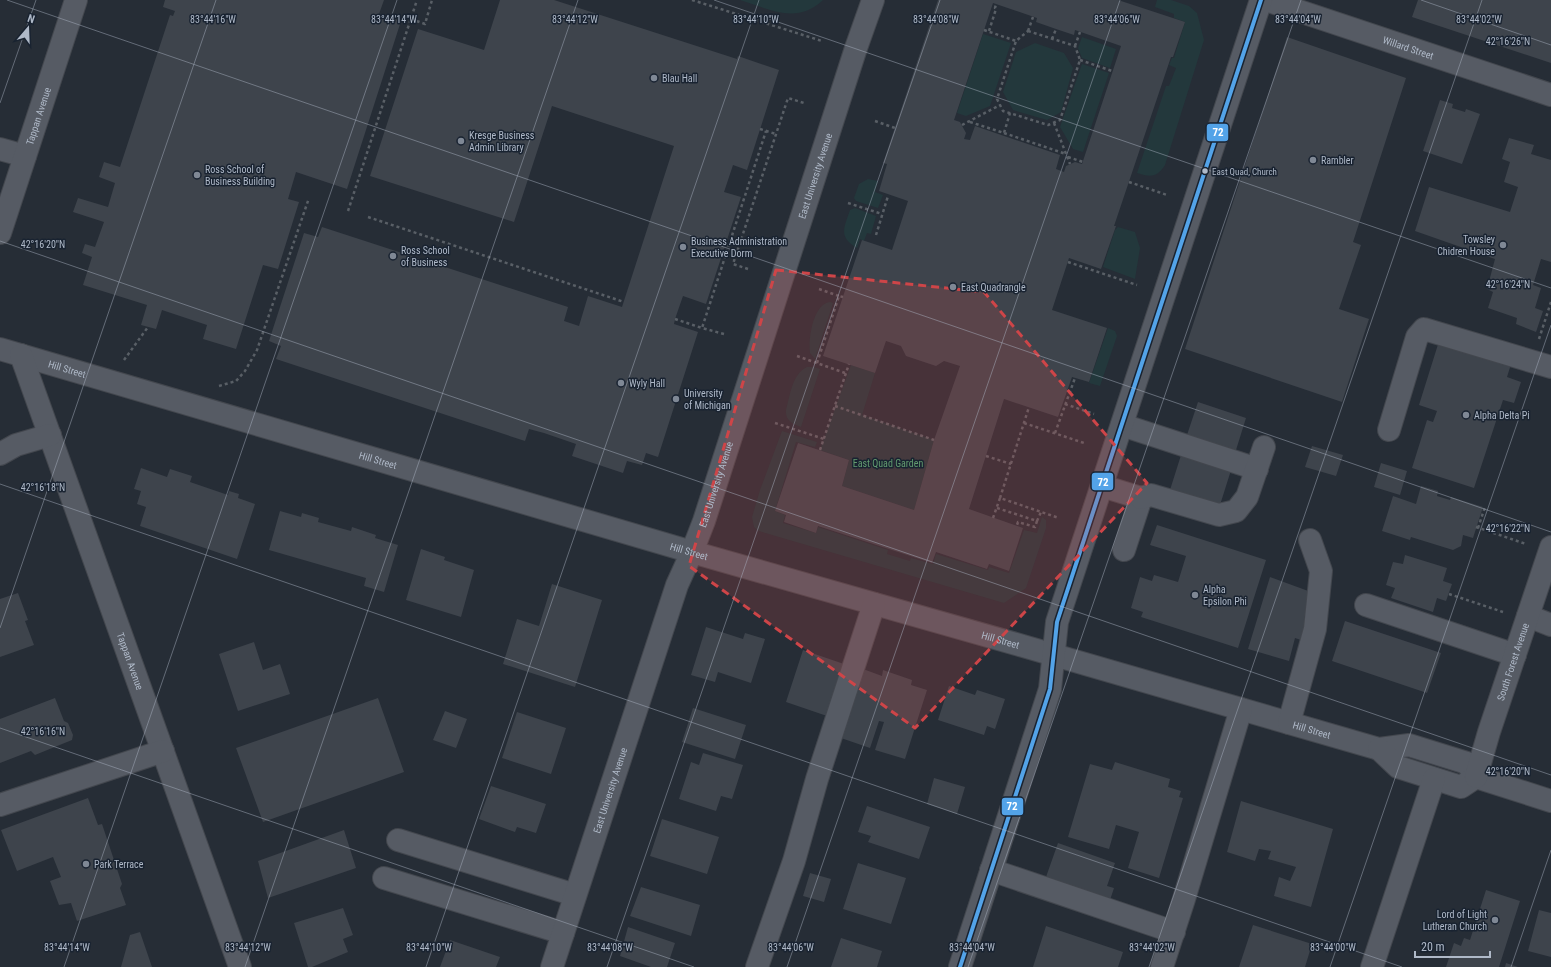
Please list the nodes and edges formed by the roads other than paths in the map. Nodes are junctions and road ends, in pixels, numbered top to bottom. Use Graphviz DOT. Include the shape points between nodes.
graph roads {
  1 [pos="76,0"];
  2 [pos="873,0"];
  3 [pos="1261,0"];
  4 [pos="1266,0"];
  5 [pos="1551,94"];
  6 [pos="0,149"];
  7 [pos="25,156"];
  8 [pos="0,233"];
  9 [pos="0,349"];
  10 [pos="21,355"];
  11 [pos="1551,367"];
  12 [pos="1122,425"];
  13 [pos="1390,430"];
  14 [pos="50,435"];
  15 [pos="1264,447"];
  16 [pos="0,454"];
  17 [pos="1256,469"];
  18 [pos="1102,486"];
  19 [pos="1141,498"];
  20 [pos="1310,540"];
  21 [pos="1551,547"];
  22 [pos="1124,550"];
  23 [pos="692,552"];
  24 [pos="874,604"];
  25 [pos="1366,605"];
  26 [pos="1528,616"];
  27 [pos="1551,625"];
  28 [pos="1053,654"];
  29 [pos="1515,655"];
  30 [pos="1241,709"];
  31 [pos="1289,723"];
  32 [pos="1379,749"];
  33 [pos="163,751"];
  34 [pos="1472,770"];
  35 [pos="1434,779"];
  36 [pos="1551,800"];
  37 [pos="0,805"];
  38 [pos="398,840"];
  39 [pos="991,870"];
  40 [pos="384,878"];
  41 [pos="576,894"];
  42 [pos="1174,932"];
  43 [pos="563,933"];
  44 [pos="240,967"];
  45 [pos="552,967"];
  46 [pos="757,967"];
  47 [pos="960,967"];
  48 [pos="1162,967"];
  49 [pos="1372,967"];
  1 -- 7 [label="street, Tappan Avenue"];
  2 -- 23 [label="street, East University Avenue"];
  3 -- 12 [label="street"];
  4 -- 5 [label="street, Willard Street"];
  6 -- 7 [label="street"];
  7 -- 8 [label="street, Tappan Avenue"];
  9 -- 10 [label="street, Hill Street"];
  10 -- 14 [label="street, Tappan Avenue"];
  10 -- 23 [label="street, Hill Street"];
  11 -- 13 [label="street" via="1424,328 1416,337"];
  12 -- 17 [label="street"];
  12 -- 18 [label="street"];
  14 -- 16 [label="street" via="16,445"];
  14 -- 33 [label="street, Tappan Avenue"];
  15 -- 17 [label="street"];
  17 -- 19 [label="street" via="1247,497 1236,511 1219,514 1151,494"];
  18 -- 19 [label="street"];
  18 -- 28 [label="street" via="1058,622"];
  19 -- 22 [label="street"];
  20 -- 31 [label="street" via="1321,571 1315,629"];
  21 -- 26 [label="street, South Forest Avenue"];
  23 -- 24 [label="street, Hill Street"];
  23 -- 41 [label="street, East University Avenue" via="677,585"];
  24 -- 28 [label="street, Hill Street"];
  24 -- 46 [label="street" via="817,779 794,861"];
  25 -- 29 [label="street"];
  26 -- 27 [label="street"];
  26 -- 29 [label="street, South Forest Avenue"];
  28 -- 30 [label="street, Hill Street"];
  28 -- 39 [label="street" via="1050,689"];
  29 -- 34 [label="street, South Forest Avenue"];
  30 -- 31 [label="street, Hill Street"];
  30 -- 42 [label="street"];
  31 -- 32 [label="street, Hill Street"];
  32 -- 34 [label="street, Hill Street" via="1409,746"];
  32 -- 35 [label="street, Hill Street" via="1398,768"];
  33 -- 37 [label="street"];
  33 -- 44 [label="street, Tappan Avenue"];
  34 -- 35 [label="street, Hill Street" via="1461,787"];
  34 -- 36 [label="street, Hill Street"];
  35 -- 49 [label="street"];
  38 -- 41 [label="street"];
  39 -- 42 [label="street"];
  39 -- 47 [label="street"];
  40 -- 43 [label="street"];
  41 -- 43 [label="street, East University Avenue"];
  42 -- 48 [label="street"];
  43 -- 45 [label="street, East University Avenue"];
}
